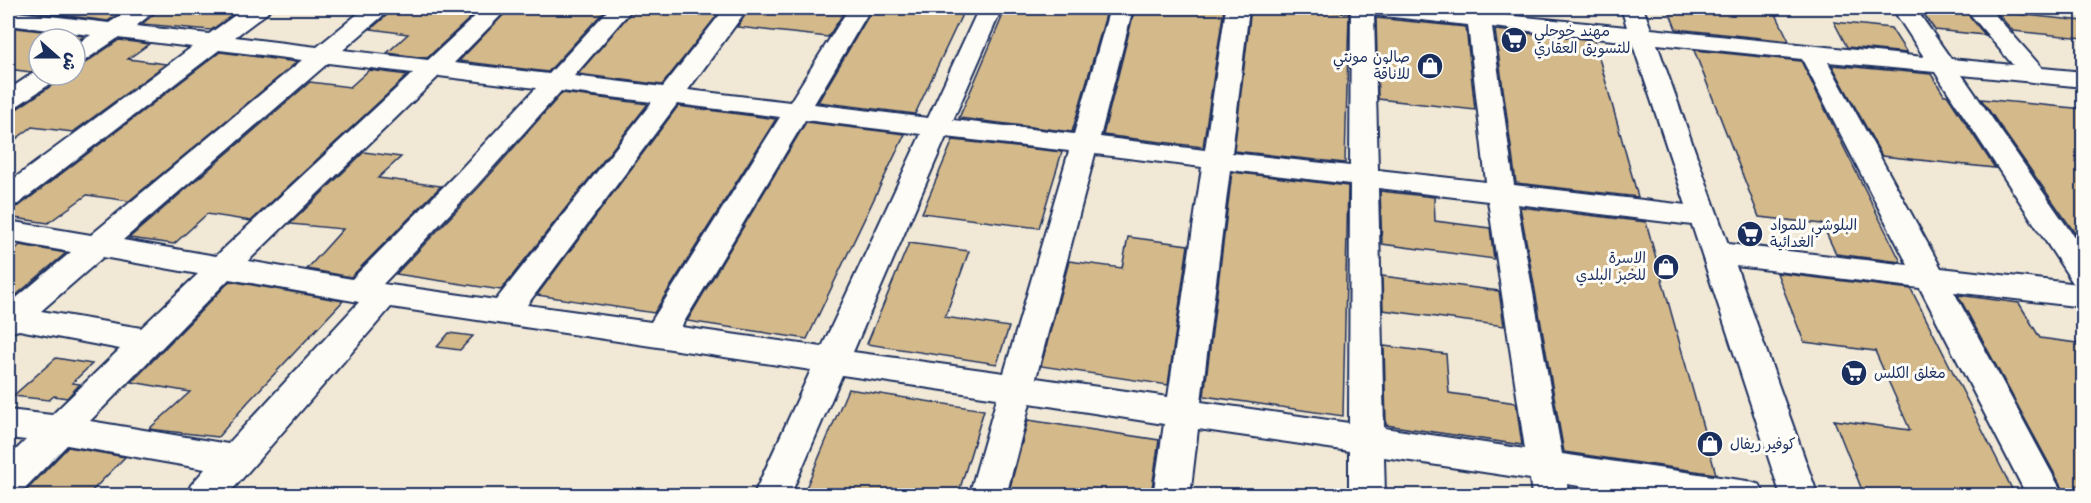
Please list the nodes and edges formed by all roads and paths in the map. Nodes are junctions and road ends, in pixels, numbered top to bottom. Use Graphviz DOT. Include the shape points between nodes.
graph roads {
  1 [pos="147,8"];
  2 [pos="259,8"];
  3 [pos="378,8"];
  4 [pos="497,8"];
  5 [pos="622,8"];
  6 [pos="737,8"];
  7 [pos="860,8"];
  8 [pos="991,8"];
  9 [pos="1122,8"];
  10 [pos="1238,8"];
  11 [pos="1362,8"];
  12 [pos="1369,8"];
  13 [pos="1632,8"];
  14 [pos="1904,8"];
  15 [pos="1977,8"];
  16 [pos="8,18"];
  17 [pos="1479,18"];
  18 [pos="112,31"];
  19 [pos="1642,35"];
  20 [pos="213,43"];
  21 [pos="87,48"];
  22 [pos="1811,52"];
  23 [pos="321,56"];
  24 [pos="1943,66"];
  25 [pos="433,69"];
  26 [pos="2034,75"];
  27 [pos="2082,82"];
  28 [pos="552,83"];
  29 [pos="29,87"];
  30 [pos="669,97"];
  31 [pos="8,101"];
  32 [pos="799,111"];
  33 [pos="939,127"];
  34 [pos="1082,145"];
  35 [pos="1217,160"];
  36 [pos="1362,176"];
  37 [pos="1501,193"];
  38 [pos="8,197"];
  39 [pos="1704,217"];
  40 [pos="8,231"];
  41 [pos="97,246"];
  42 [pos="1717,253"];
  43 [pos="224,266"];
  44 [pos="2084,275"];
  45 [pos="1931,278"];
  46 [pos="372,292"];
  47 [pos="2084,296"];
  48 [pos="504,312"];
  49 [pos="9,319"];
  50 [pos="660,335"];
  51 [pos="150,342"];
  52 [pos="831,360"];
  53 [pos="1017,388"];
  54 [pos="1183,412"];
  55 [pos="8,424"];
  56 [pos="62,430"];
  57 [pos="1366,440"];
  58 [pos="235,460"];
  59 [pos="8,481"];
  60 [pos="1548,481"];
  61 [pos="204,495"];
  62 [pos="771,495"];
  63 [pos="987,495"];
  64 [pos="1171,495"];
  65 [pos="1367,495"];
  66 [pos="1747,495"];
  67 [pos="1800,495"];
  68 [pos="2046,495"];
  1 -- 18 [label="street"];
  2 -- 20 [label="street"];
  3 -- 23 [label="street"];
  4 -- 25 [label="street"];
  5 -- 28 [label="street"];
  6 -- 30 [label="street"];
  7 -- 32 [label="street"];
  8 -- 33 [label="street"];
  9 -- 34 [label="street"];
  10 -- 35 [label="street"];
  11 -- 36 [label="street"];
  12 -- 17 [label="street"];
  13 -- 19 [label="street"];
  14 -- 24 [label="street"];
  15 -- 26 [label="street"];
  16 -- 18 [label="street"];
  17 -- 19 [label="street"];
  17 -- 37 [label="street"];
  18 -- 20 [label="street"];
  18 -- 21 [label="street"];
  19 -- 22 [label="street"];
  19 -- 39 [label="street"];
  20 -- 23 [label="street"];
  20 -- 38 [label="street"];
  22 -- 24 [label="street"];
  22 -- 45 [label="street"];
  23 -- 25 [label="street"];
  23 -- 41 [label="street"];
  24 -- 26 [label="street"];
  24 -- 44 [label="street"];
  25 -- 28 [label="street"];
  25 -- 43 [label="street"];
  26 -- 27 [label="street"];
  28 -- 30 [label="street"];
  28 -- 46 [label="street"];
  29 -- 31 [label="street"];
  30 -- 32 [label="street"];
  30 -- 48 [label="street"];
  32 -- 33 [label="street"];
  32 -- 50 [label="street"];
  33 -- 34 [label="street"];
  33 -- 52 [label="street"];
  34 -- 35 [label="street"];
  34 -- 53 [label="street"];
  35 -- 36 [label="street"];
  35 -- 54 [label="street"];
  36 -- 37 [label="street"];
  36 -- 57 [label="street"];
  37 -- 39 [label="street"];
  37 -- 60 [label="street"];
  39 -- 42 [label="street"];
  40 -- 41 [label="street"];
  41 -- 43 [label="street"];
  41 -- 49 [label="street"];
  42 -- 45 [label="street"];
  42 -- 67 [label="street"];
  43 -- 46 [label="street"];
  43 -- 51 [label="street"];
  45 -- 47 [label="street"];
  45 -- 68 [label="street"];
  46 -- 48 [label="street"];
  46 -- 58 [label="street"];
  48 -- 50 [label="street"];
  49 -- 51 [label="street"];
  50 -- 52 [label="street"];
  51 -- 56 [label="street"];
  52 -- 53 [label="street"];
  52 -- 62 [label="street"];
  53 -- 54 [label="street"];
  53 -- 63 [label="street"];
  54 -- 57 [label="street"];
  54 -- 64 [label="street"];
  55 -- 56 [label="street"];
  56 -- 58 [label="street"];
  56 -- 59 [label="street"];
  57 -- 60 [label="street"];
  57 -- 65 [label="street"];
  58 -- 61 [label="street"];
  60 -- 66 [label="street"];
}
